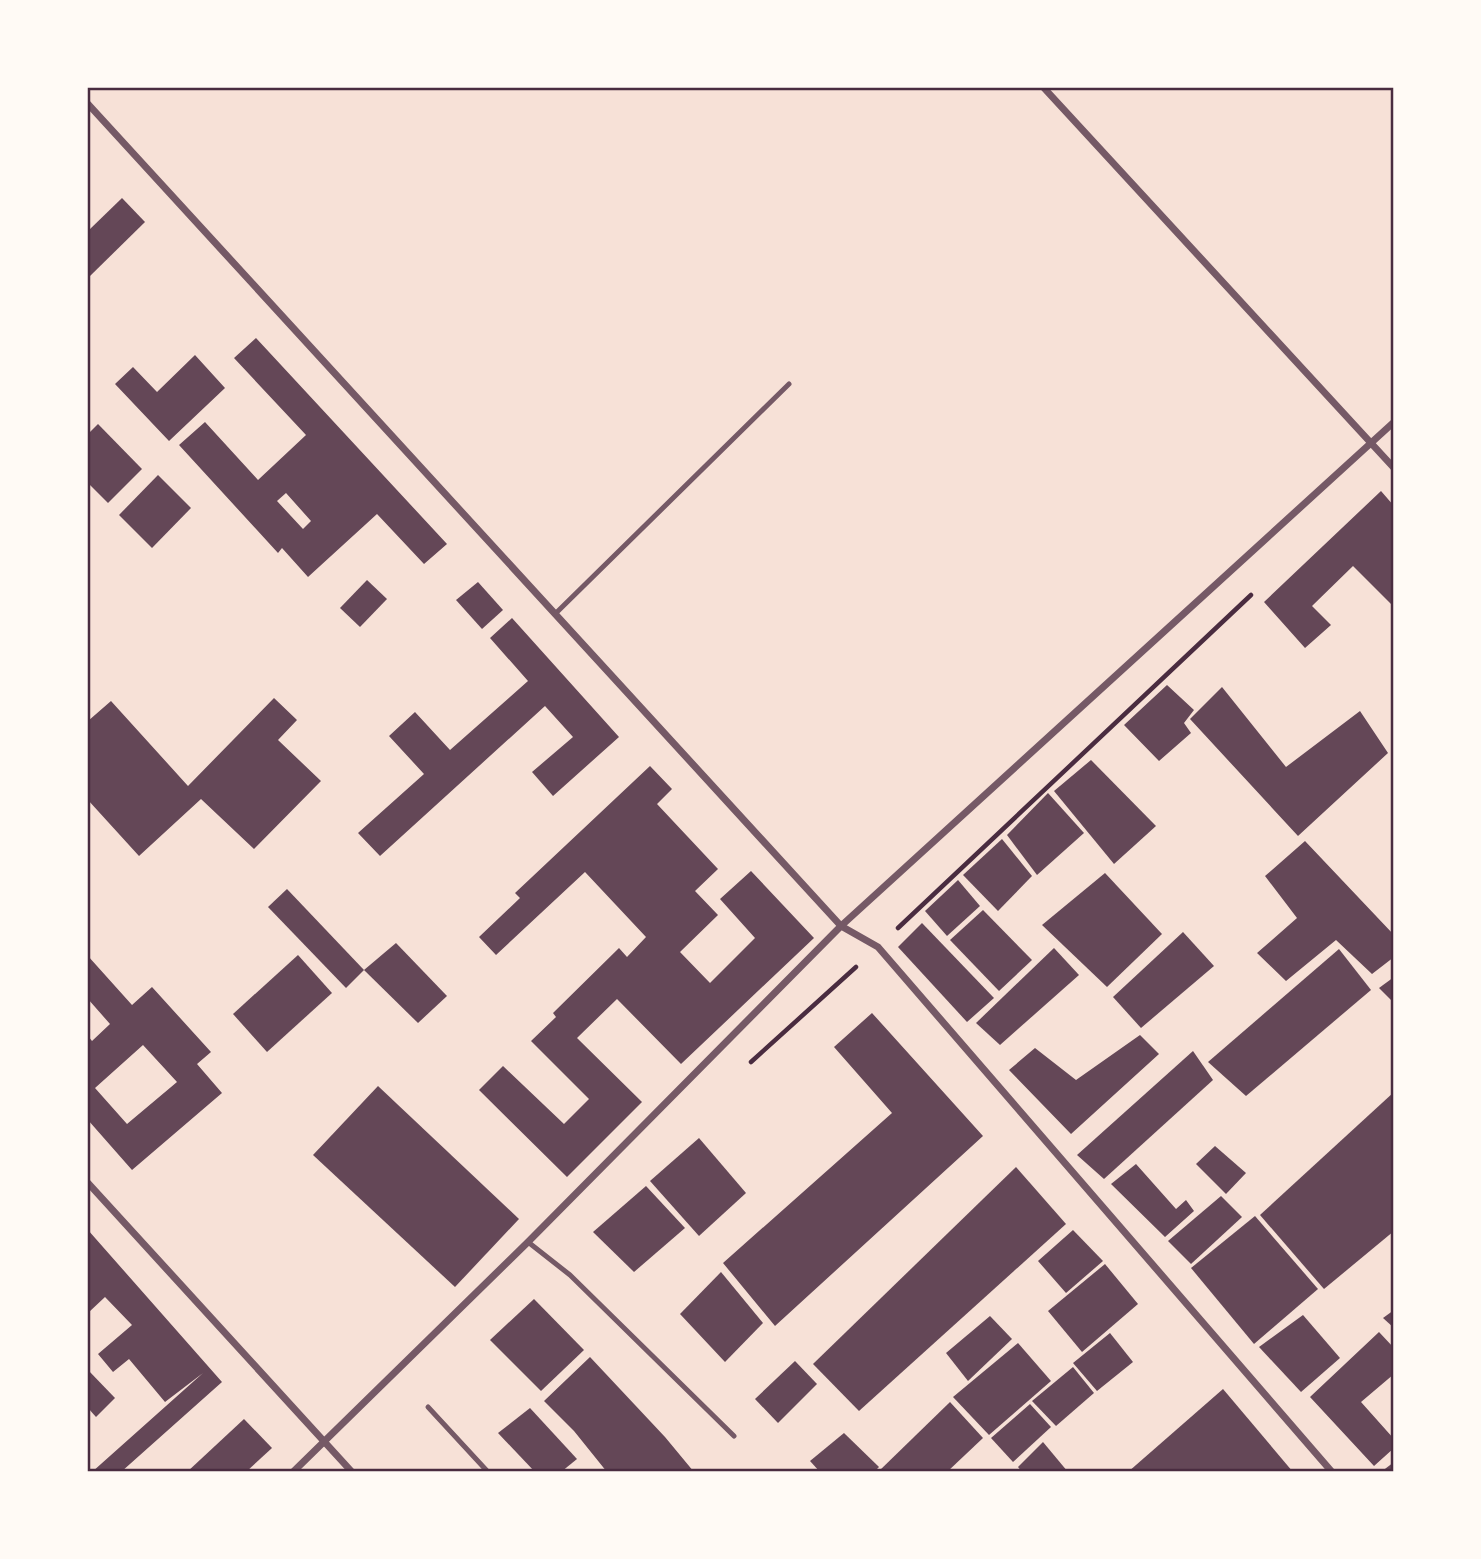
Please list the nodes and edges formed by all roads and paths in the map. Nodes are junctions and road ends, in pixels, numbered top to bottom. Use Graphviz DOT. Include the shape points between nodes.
graph roads {
  1 [pos="1044,88"];
  2 [pos="88,104"];
  3 [pos="789,384"];
  4 [pos="1394,422"];
  5 [pos="1370,443"];
  6 [pos="1394,468"];
  7 [pos="555,614"];
  8 [pos="841,926"];
  9 [pos="88,1183"];
  10 [pos="528,1242"];
  11 [pos="428,1407"];
  12 [pos="733,1436"];
  13 [pos="325,1441"];
  14 [pos="293,1472"];
  15 [pos="352,1472"];
  16 [pos="488,1472"];
  17 [pos="1332,1472"];
  1 -- 5 [label="street"];
  2 -- 7 [label="street"];
  3 -- 7 [label="lane"];
  4 -- 5 [label="street"];
  5 -- 6 [label="street"];
  5 -- 8 [label="street"];
  7 -- 8 [label="street"];
  8 -- 10 [label="street"];
  8 -- 17 [label="street" via="878,947"];
  9 -- 13 [label="street"];
  10 -- 12 [label="lane" via="570,1275"];
  10 -- 13 [label="street"];
  11 -- 16 [label="lane"];
  13 -- 14 [label="street"];
  13 -- 15 [label="street"];
}
